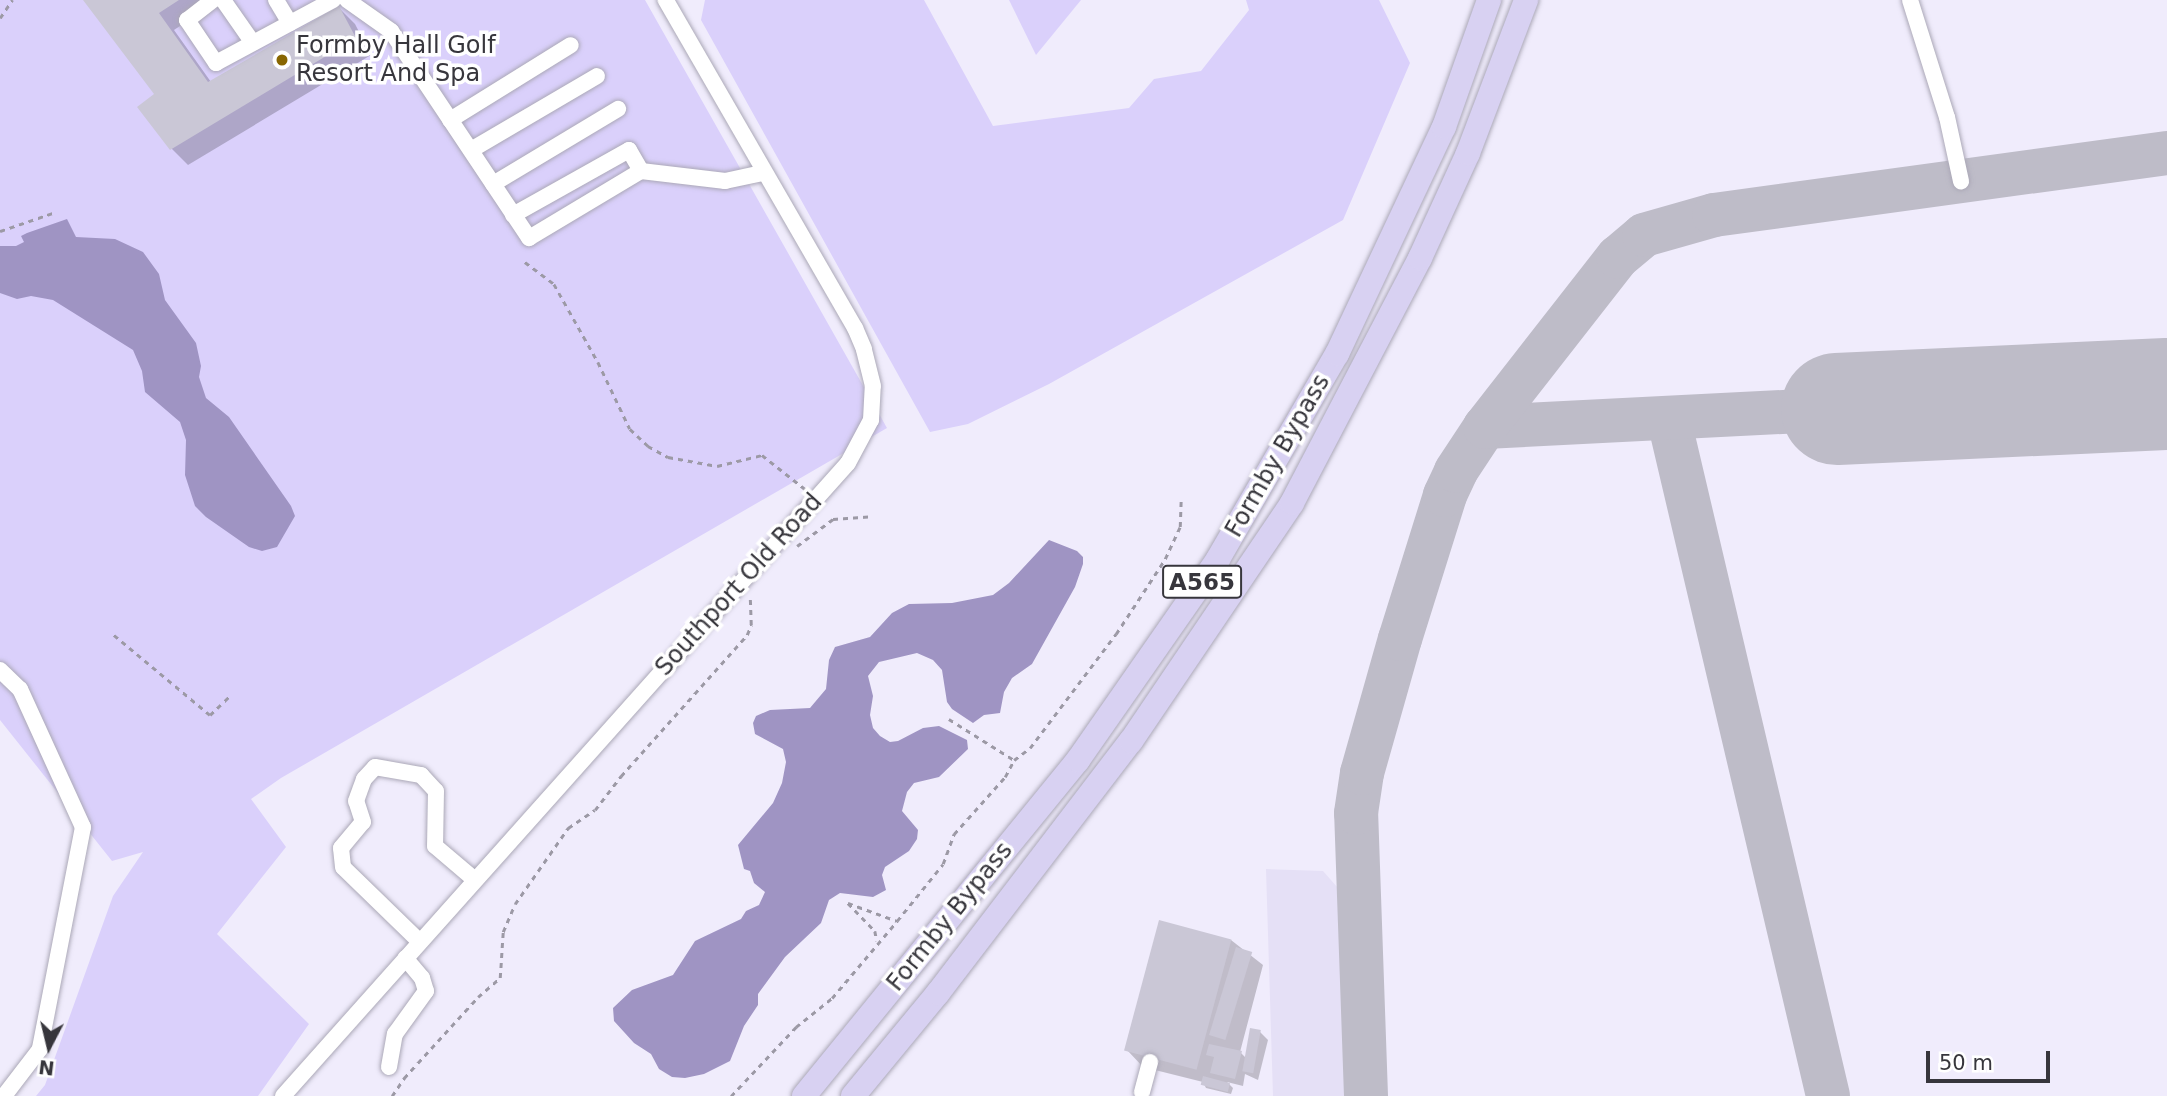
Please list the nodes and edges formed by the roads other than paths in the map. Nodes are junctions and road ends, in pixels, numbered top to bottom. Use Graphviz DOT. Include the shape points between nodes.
graph roads {
  1 [pos="213,0"];
  2 [pos="223,0"];
  3 [pos="276,0"];
  4 [pos="332,0"];
  5 [pos="347,0"];
  6 [pos="666,0"];
  7 [pos="1489,0"];
  8 [pos="1526,0"];
  9 [pos="1910,0"];
  10 [pos="290,23"];
  11 [pos="253,43"];
  12 [pos="571,45"];
  13 [pos="597,76"];
  14 [pos="618,109"];
  15 [pos="450,120"];
  16 [pos="471,150"];
  17 [pos="640,171"];
  18 [pos="764,173"];
  19 [pos="1961,181"];
  20 [pos="493,184"];
  21 [pos="513,215"];
  22 [pos="0,670"];
  23 [pos="475,880"];
  24 [pos="420,942"];
  25 [pos="405,958"];
  26 [pos="1150,1062"];
  27 [pos="389,1067"];
  28 [pos="1146,1095"];
  29 [pos="4,1096"];
  30 [pos="283,1096"];
  31 [pos="804,1096"];
  32 [pos="853,1096"];
  1 -- 11 [label="street" via="187,20 216,63"];
  2 -- 11 [label="street"];
  3 -- 10 [label="street"];
  4 -- 10 [label="street"];
  5 -- 15 [label="street" via="391,31"];
  6 -- 18 [label="street, Southport Old Road"];
  7 -- 31 [label="highway, Formby Bypass / A565" via="1444,127 1368,291 1337,354 1218,559 1078,760"];
  8 -- 32 [label="highway, Formby Bypass / A565" via="1468,153 1420,258 1292,503 1131,741"];
  9 -- 19 [label="street" via="1947,117"];
  10 -- 11 [label="street"];
  12 -- 15 [label="street"];
  13 -- 16 [label="street"];
  14 -- 20 [label="street"];
  15 -- 16 [label="street"];
  16 -- 20 [label="street"];
  17 -- 18 [label="street" via="725,181"];
  17 -- 21 [label="street" via="629,150"];
  17 -- 21 [label="street" via="529,238"];
  18 -- 23 [label="street, Southport Old Road" via="864,349 873,386 866,433 848,463"];
  20 -- 21 [label="street"];
  22 -- 29 [label="street" via="19,689 83,827 40,1049"];
  23 -- 24 [label="street, Southport Old Road"];
  23 -- 24 [label="street" via="435,846 436,790 421,775 375,767 363,779 356,801 363,822 341,848 343,867"];
  24 -- 25 [label="street, Southport Old Road"];
  25 -- 27 [label="street" via="422,978 426,991 395,1034"];
  25 -- 30 [label="street, Southport Old Road"];
  26 -- 28 [label="street"];
}
